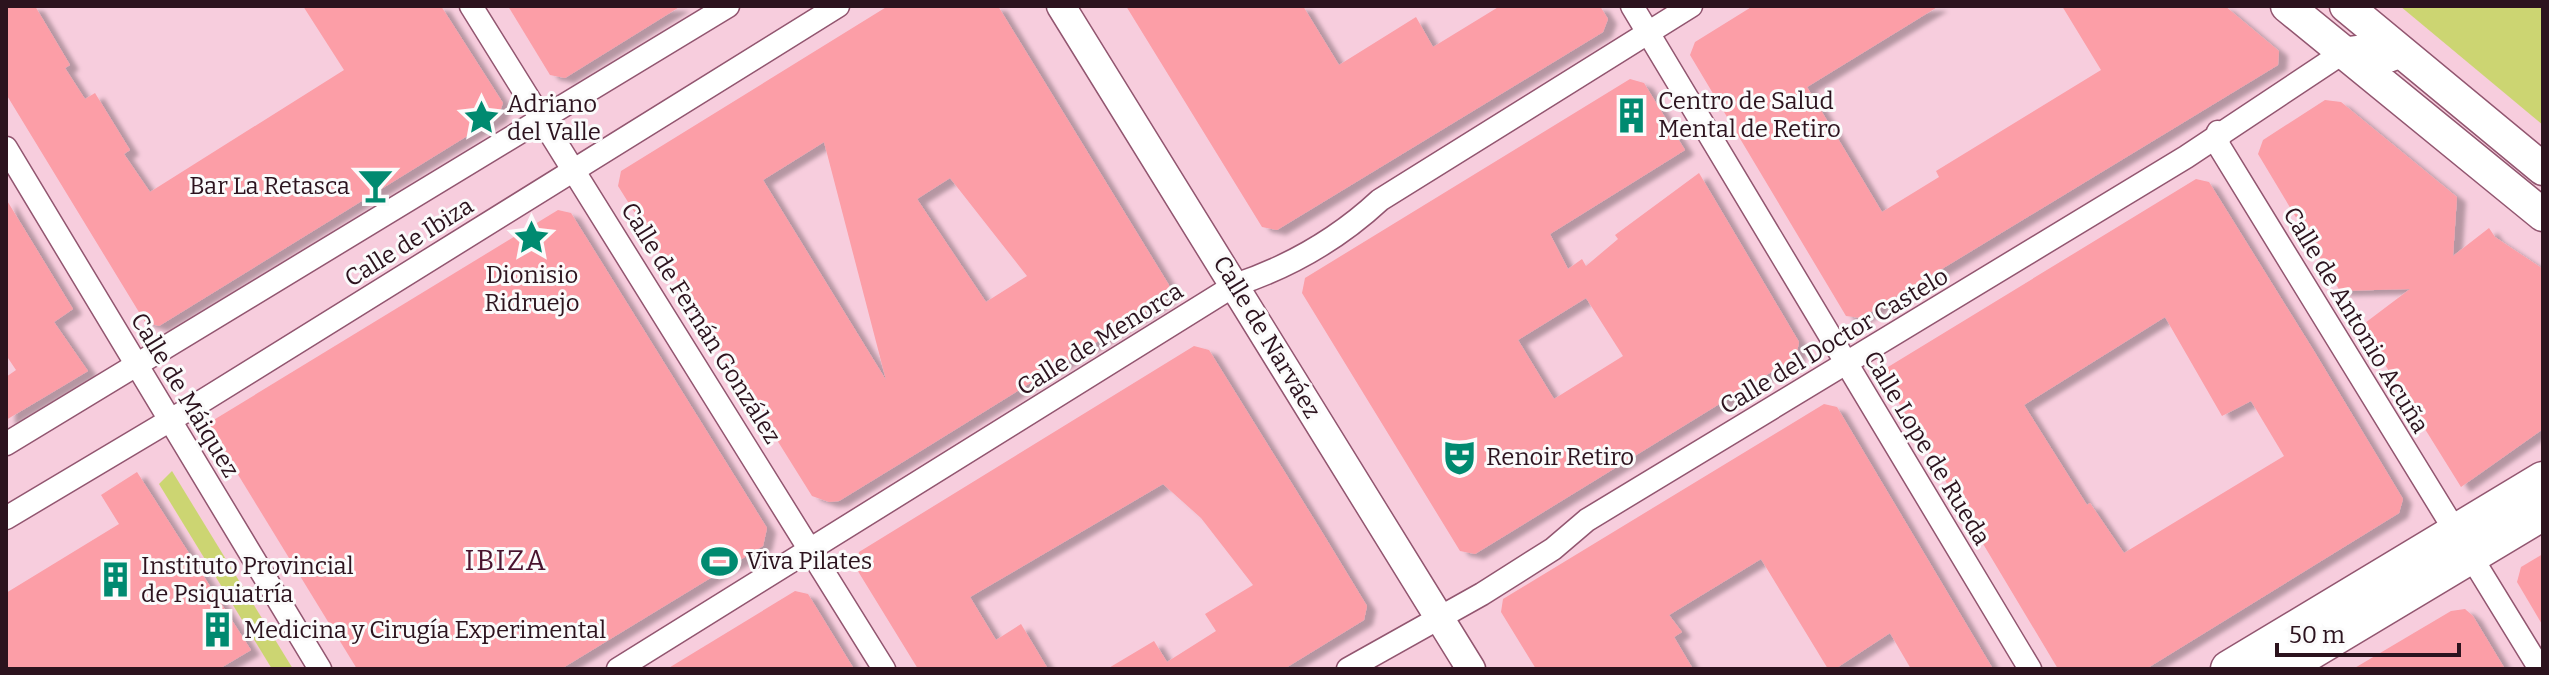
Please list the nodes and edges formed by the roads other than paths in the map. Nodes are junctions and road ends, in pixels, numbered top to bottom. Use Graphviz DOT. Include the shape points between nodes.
graph roads {
  1 [pos="471,6"];
  2 [pos="728,6"];
  3 [pos="838,6"];
  4 [pos="1061,6"];
  5 [pos="1632,6"];
  6 [pos="1691,6"];
  7 [pos="2287,6"];
  8 [pos="2346,6"];
  9 [pos="1648,32"];
  10 [pos="2343,53"];
  11 [pos="543,120"];
  12 [pos="2483,120"];
  13 [pos="2218,132"];
  14 [pos="6,148"];
  15 [pos="574,169"];
  16 [pos="2543,169"];
  17 [pos="2543,215"];
  18 [pos="1235,285"];
  19 [pos="136,364"];
  20 [pos="1847,364"];
  21 [pos="170,421"];
  22 [pos="6,444"];
  23 [pos="2543,480"];
  24 [pos="2543,512"];
  25 [pos="6,518"];
  26 [pos="2462,543"];
  27 [pos="813,549"];
  28 [pos="1439,618"];
  29 [pos="320,669"];
  30 [pos="618,669"];
  31 [pos="884,669"];
  32 [pos="1348,669"];
  33 [pos="1471,669"];
  34 [pos="2030,669"];
  35 [pos="2229,669"];
  36 [pos="2281,669"];
  37 [pos="2540,669"];
  1 -- 11 [label="street, Calle de Fernán González"];
  2 -- 11 [label="street, Calle de Ibiza"];
  3 -- 15 [label="street, Calle de Ibiza"];
  4 -- 18 [label="street, Calle de Narváez"];
  5 -- 9 [label="street, Calle Lope de Rueda"];
  6 -- 9 [label="street, Calle de Menorca"];
  7 -- 10 [label="main road"];
  8 -- 12 [label="main road"];
  9 -- 18 [label="street, Calle de Menorca" via="1380,200 1356,223 1280,270"];
  9 -- 20 [label="street, Calle Lope de Rueda"];
  10 -- 12 [label="street" via="2359,44 2372,45 2436,94"];
  10 -- 13 [label="street, Calle del Doctor Castelo"];
  10 -- 17 [label="main road"];
  11 -- 15 [label="street, Calle de Fernán González"];
  11 -- 19 [label="street, Calle de Ibiza"];
  12 -- 16 [label="main road"];
  13 -- 20 [label="street, Calle del Doctor Castelo" via="2186,157"];
  13 -- 26 [label="street, Calle de Antonio Acuña" via="2219,146"];
  14 -- 19 [label="street, Calle de Máiquez"];
  15 -- 21 [label="street, Calle de Ibiza"];
  15 -- 27 [label="street, Calle de Fernán González"];
  18 -- 27 [label="street, Calle de Menorca"];
  18 -- 28 [label="street, Calle de Narváez"];
  19 -- 21 [label="street, Calle de Máiquez"];
  19 -- 22 [label="street, Calle de Ibiza"];
  20 -- 28 [label="street, Calle del Doctor Castelo" via="1587,520 1553,549"];
  20 -- 34 [label="street, Calle Lope de Rueda"];
  21 -- 25 [label="street, Calle de Ibiza"];
  21 -- 29 [label="street, Calle de Máiquez"];
  23 -- 26 [label="main road"];
  24 -- 26 [label="main road"];
  26 -- 35 [label="main road"];
  26 -- 36 [label="main road"];
  26 -- 37 [label="street, Calle de Antonio Acuña"];
  27 -- 30 [label="street, Calle de Menorca"];
  27 -- 31 [label="street, Calle de Fernán González"];
  28 -- 32 [label="street, Calle del Doctor Castelo"];
  28 -- 33 [label="street, Calle de Narváez"];
}
